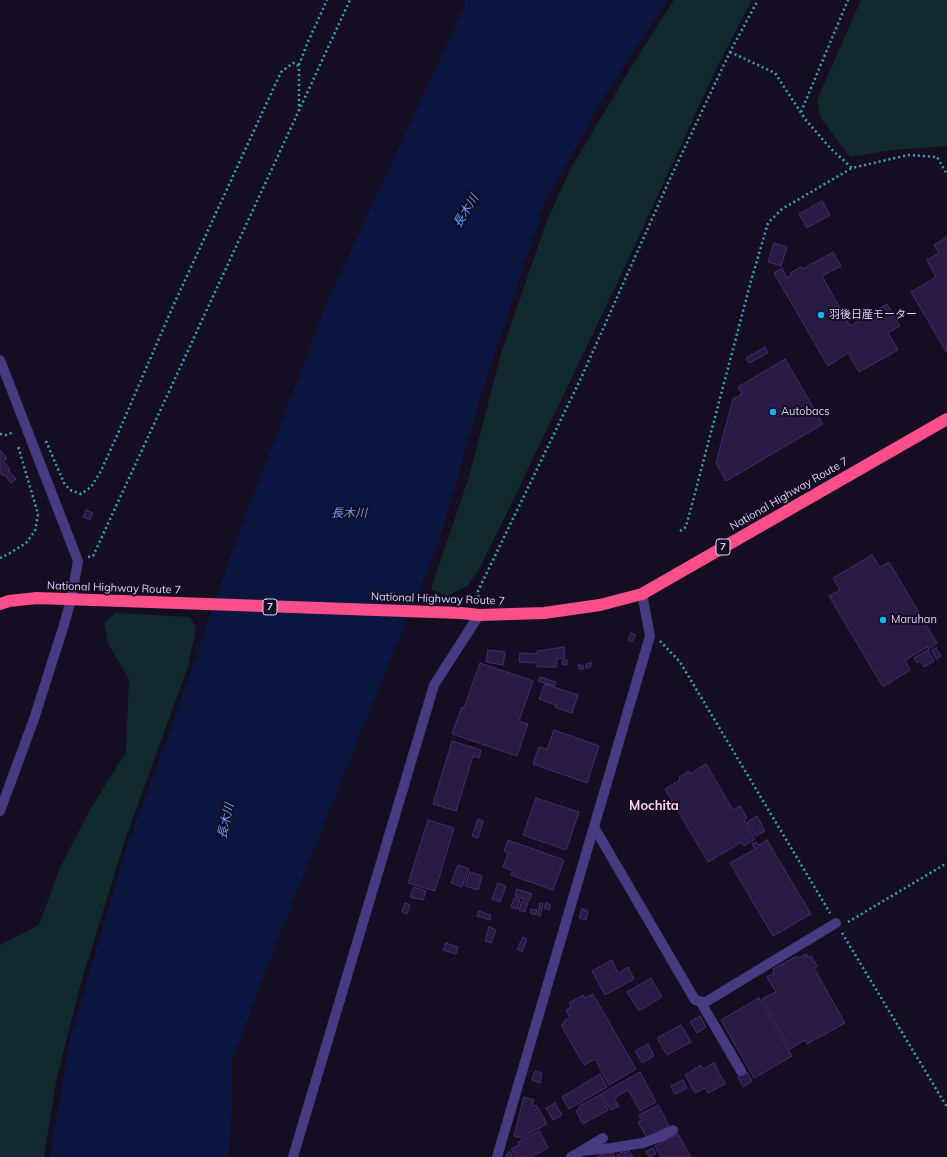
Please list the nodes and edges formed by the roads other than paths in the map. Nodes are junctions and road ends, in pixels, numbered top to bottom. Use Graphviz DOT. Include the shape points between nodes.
graph roads {
  1 [pos="0,360"];
  2 [pos="947,419"];
  3 [pos="642,594"];
  4 [pos="75,600"];
  5 [pos="0,604"];
  6 [pos="479,615"];
  7 [pos="0,811"];
  8 [pos="594,827"];
  9 [pos="838,925"];
  10 [pos="700,1001"];
  11 [pos="741,1072"];
  12 [pos="673,1130"];
  13 [pos="603,1138"];
  14 [pos="581,1151"];
  15 [pos="293,1157"];
  16 [pos="497,1157"];
  17 [pos="571,1157"];
  1 -- 4 [label="street" via="78,561"];
  2 -- 3 [label="highway, National Highway Route 7 / 7"];
  3 -- 6 [label="highway, National Highway Route 7 / 7" via="600,605 544,613"];
  3 -- 8 [label="street" via="650,636"];
  4 -- 5 [label="highway, National Highway Route 7 / 7" via="37,598"];
  4 -- 6 [label="highway, National Highway Route 7 / 7"];
  4 -- 7 [label="street"];
  6 -- 15 [label="street" via="434,685"];
  8 -- 10 [label="street" via="696,1000"];
  8 -- 16 [label="street"];
  9 -- 10 [label="street" via="704,1003"];
  10 -- 11 [label="street"];
  12 -- 14 [label="street" via="643,1143"];
  13 -- 14 [label="street"];
  14 -- 17 [label="street"];
}
